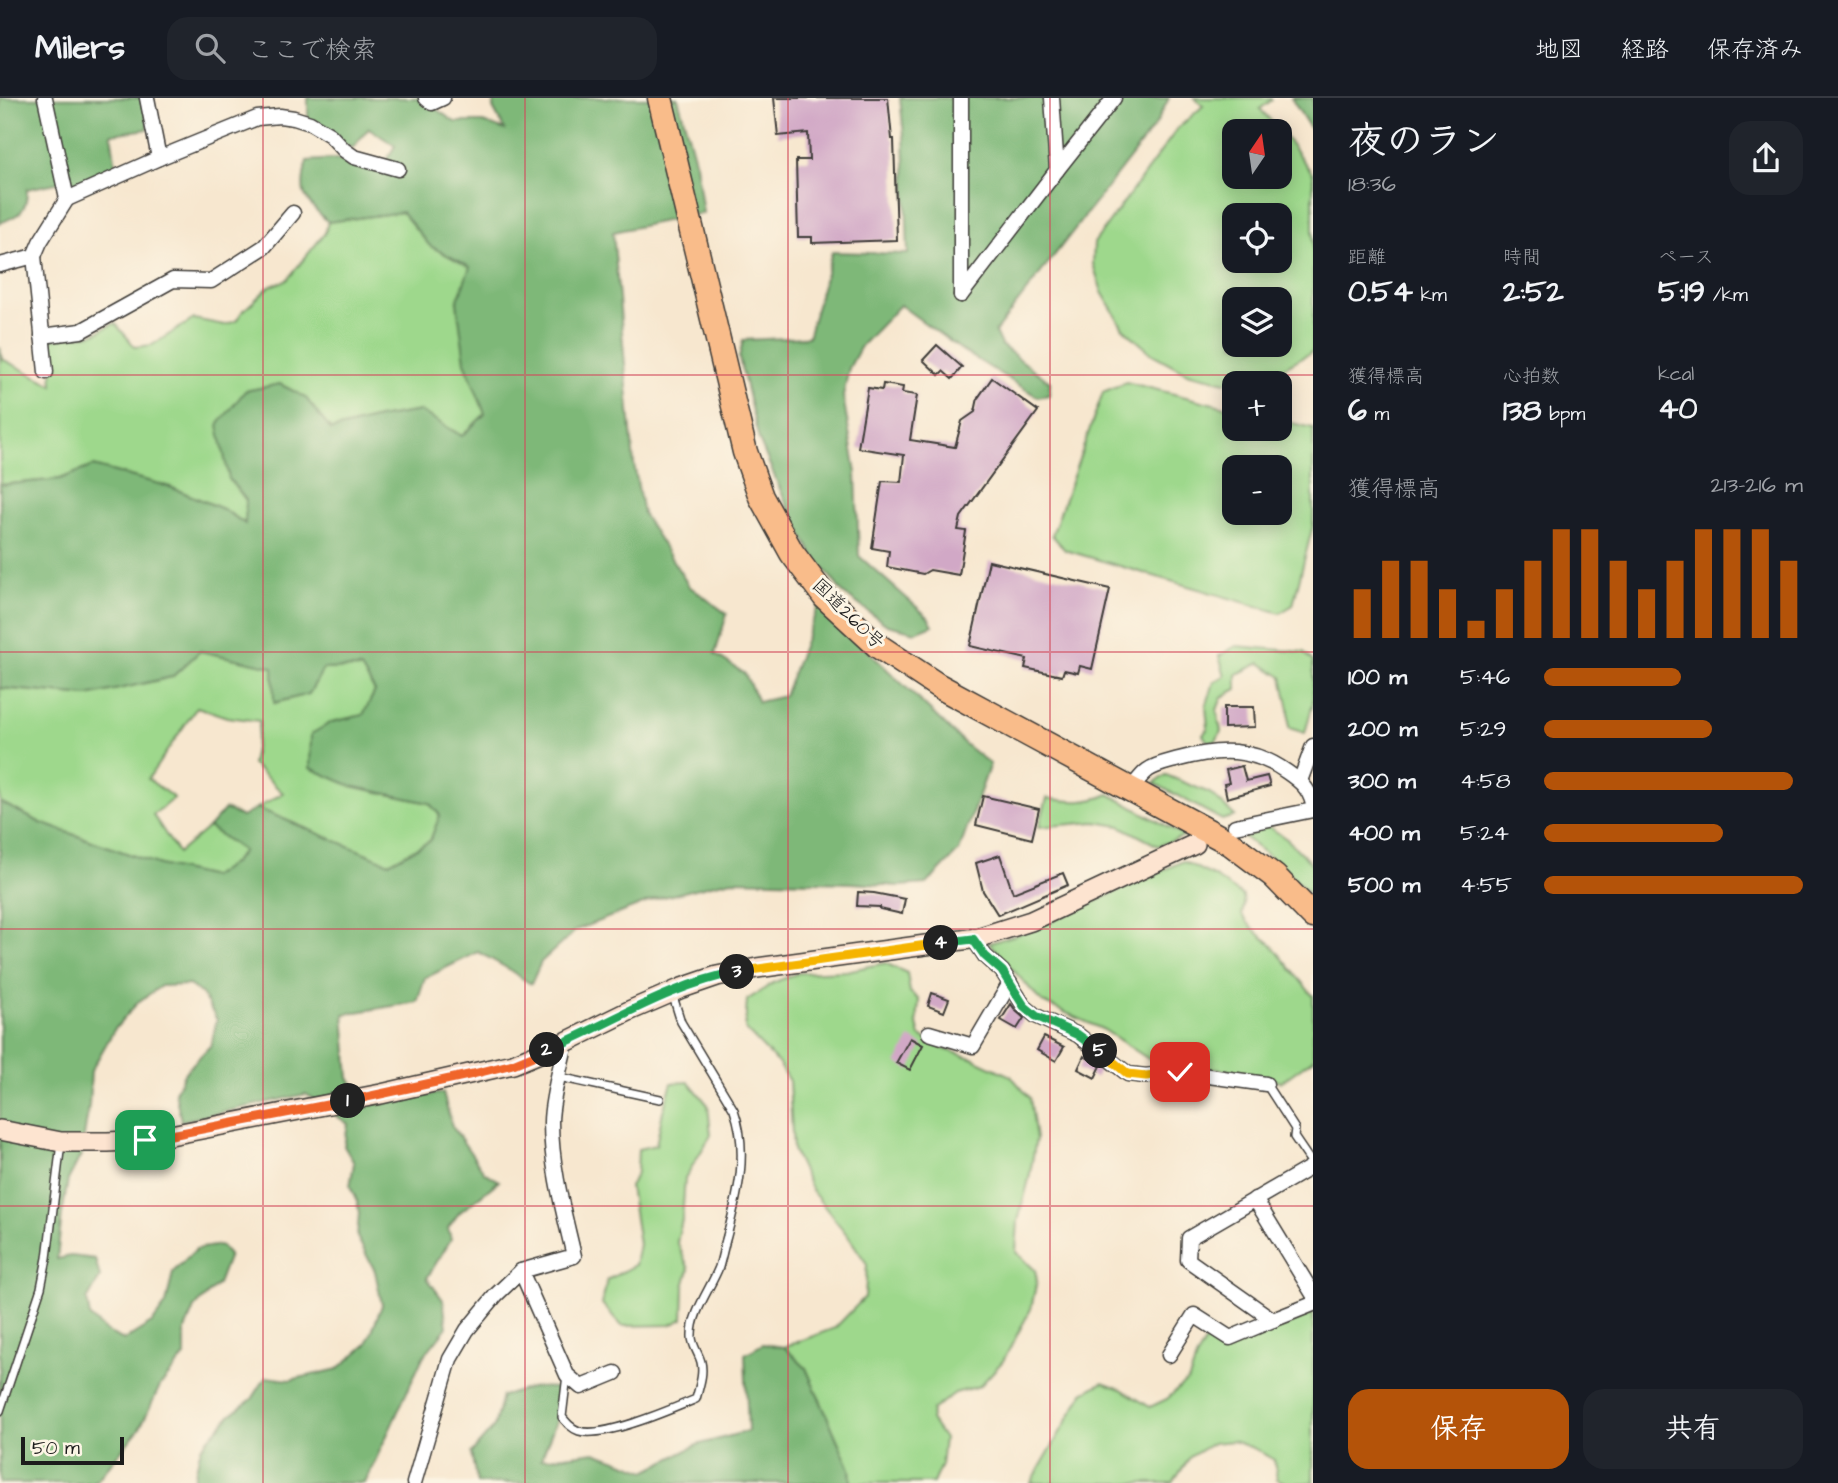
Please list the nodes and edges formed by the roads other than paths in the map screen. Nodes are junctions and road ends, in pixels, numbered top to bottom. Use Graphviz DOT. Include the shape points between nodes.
graph roads {
  1 [pos="45,98"];
  2 [pos="148,98"];
  3 [pos="426,98"];
  4 [pos="443,98"];
  5 [pos="660,98"];
  6 [pos="961,98"];
  7 [pos="1052,98"];
  8 [pos="1114,98"];
  9 [pos="159,158"];
  10 [pos="398,169"];
  11 [pos="1057,170"];
  12 [pos="67,199"];
  13 [pos="293,213"];
  14 [pos="34,256"];
  15 [pos="0,265"];
  16 [pos="42,336"];
  17 [pos="46,372"];
  18 [pos="1313,746"];
  19 [pos="1300,781"];
  20 [pos="1130,790"];
  21 [pos="1313,804"];
  22 [pos="1313,810"];
  23 [pos="1235,826"];
  24 [pos="1195,844"];
  25 [pos="1313,916"];
  26 [pos="973,939"];
  27 [pos="1010,983"];
  28 [pos="671,992"];
  29 [pos="929,1032"];
  30 [pos="566,1042"];
  31 [pos="559,1077"];
  32 [pos="1266,1084"];
  33 [pos="660,1098"];
  34 [pos="0,1130"];
  35 [pos="61,1142"];
  36 [pos="1313,1166"];
  37 [pos="1255,1199"];
  38 [pos="521,1271"];
  39 [pos="1313,1294"];
  40 [pos="1313,1304"];
  41 [pos="1273,1320"];
  42 [pos="1169,1355"];
  43 [pos="615,1373"];
  44 [pos="568,1375"];
  45 [pos="0,1411"];
  46 [pos="414,1483"];
  1 -- 12 [label="street"];
  2 -- 9 [label="street"];
  3 -- 4 [label="street" via="432,103"];
  5 -- 20 [label="highway, 国道260号" via="745,452 761,497 792,553 825,597 878,646 937,685"];
  6 -- 11 [label="street" via="961,295"];
  7 -- 11 [label="street"];
  8 -- 11 [label="street"];
  9 -- 10 [label="street" via="257,118 280,116 310,123 354,158"];
  9 -- 12 [label="street"];
  12 -- 14 [label="street"];
  13 -- 16 [label="street" via="264,247 211,281 173,280 81,331"];
  14 -- 15 [label="street"];
  14 -- 16 [label="street"];
  16 -- 17 [label="street"];
  18 -- 19 [label="street"];
  19 -- 20 [label="street" via="1271,761 1232,751 1157,766"];
  19 -- 21 [label="street"];
  20 -- 25 [label="highway, 国道260号" via="1230,843 1275,876"];
  22 -- 23 [label="street"];
  24 -- 26 [label="street" via="1031,921"];
  26 -- 27 [label="street"];
  26 -- 28 [label="street" via="757,968"];
  27 -- 29 [label="street" via="973,1046"];
  27 -- 32 [label="street" via="1036,1016 1078,1035 1128,1074 1180,1072"];
  28 -- 30 [label="street"];
  28 -- 44 [label="lane" via="681,1021 734,1110 742,1144 732,1220 692,1338 701,1363 696,1399 604,1431 582,1432 562,1417"];
  30 -- 31 [label="street"];
  30 -- 35 [label="street" via="513,1064 381,1094 145,1140"];
  31 -- 33 [label="lane"];
  31 -- 38 [label="street" via="551,1120 553,1152 575,1256"];
  32 -- 36 [label="lane"];
  34 -- 35 [label="street"];
  35 -- 45 [label="lane" via="41,1288"];
  36 -- 37 [label="street"];
  37 -- 39 [label="street"];
  37 -- 41 [label="street" via="1189,1238 1188,1260"];
  38 -- 44 [label="street"];
  38 -- 46 [label="street" via="467,1330 450,1359"];
  40 -- 41 [label="street"];
  41 -- 42 [label="street" via="1230,1338 1194,1315"];
  43 -- 44 [label="street" via="581,1387"];
}
